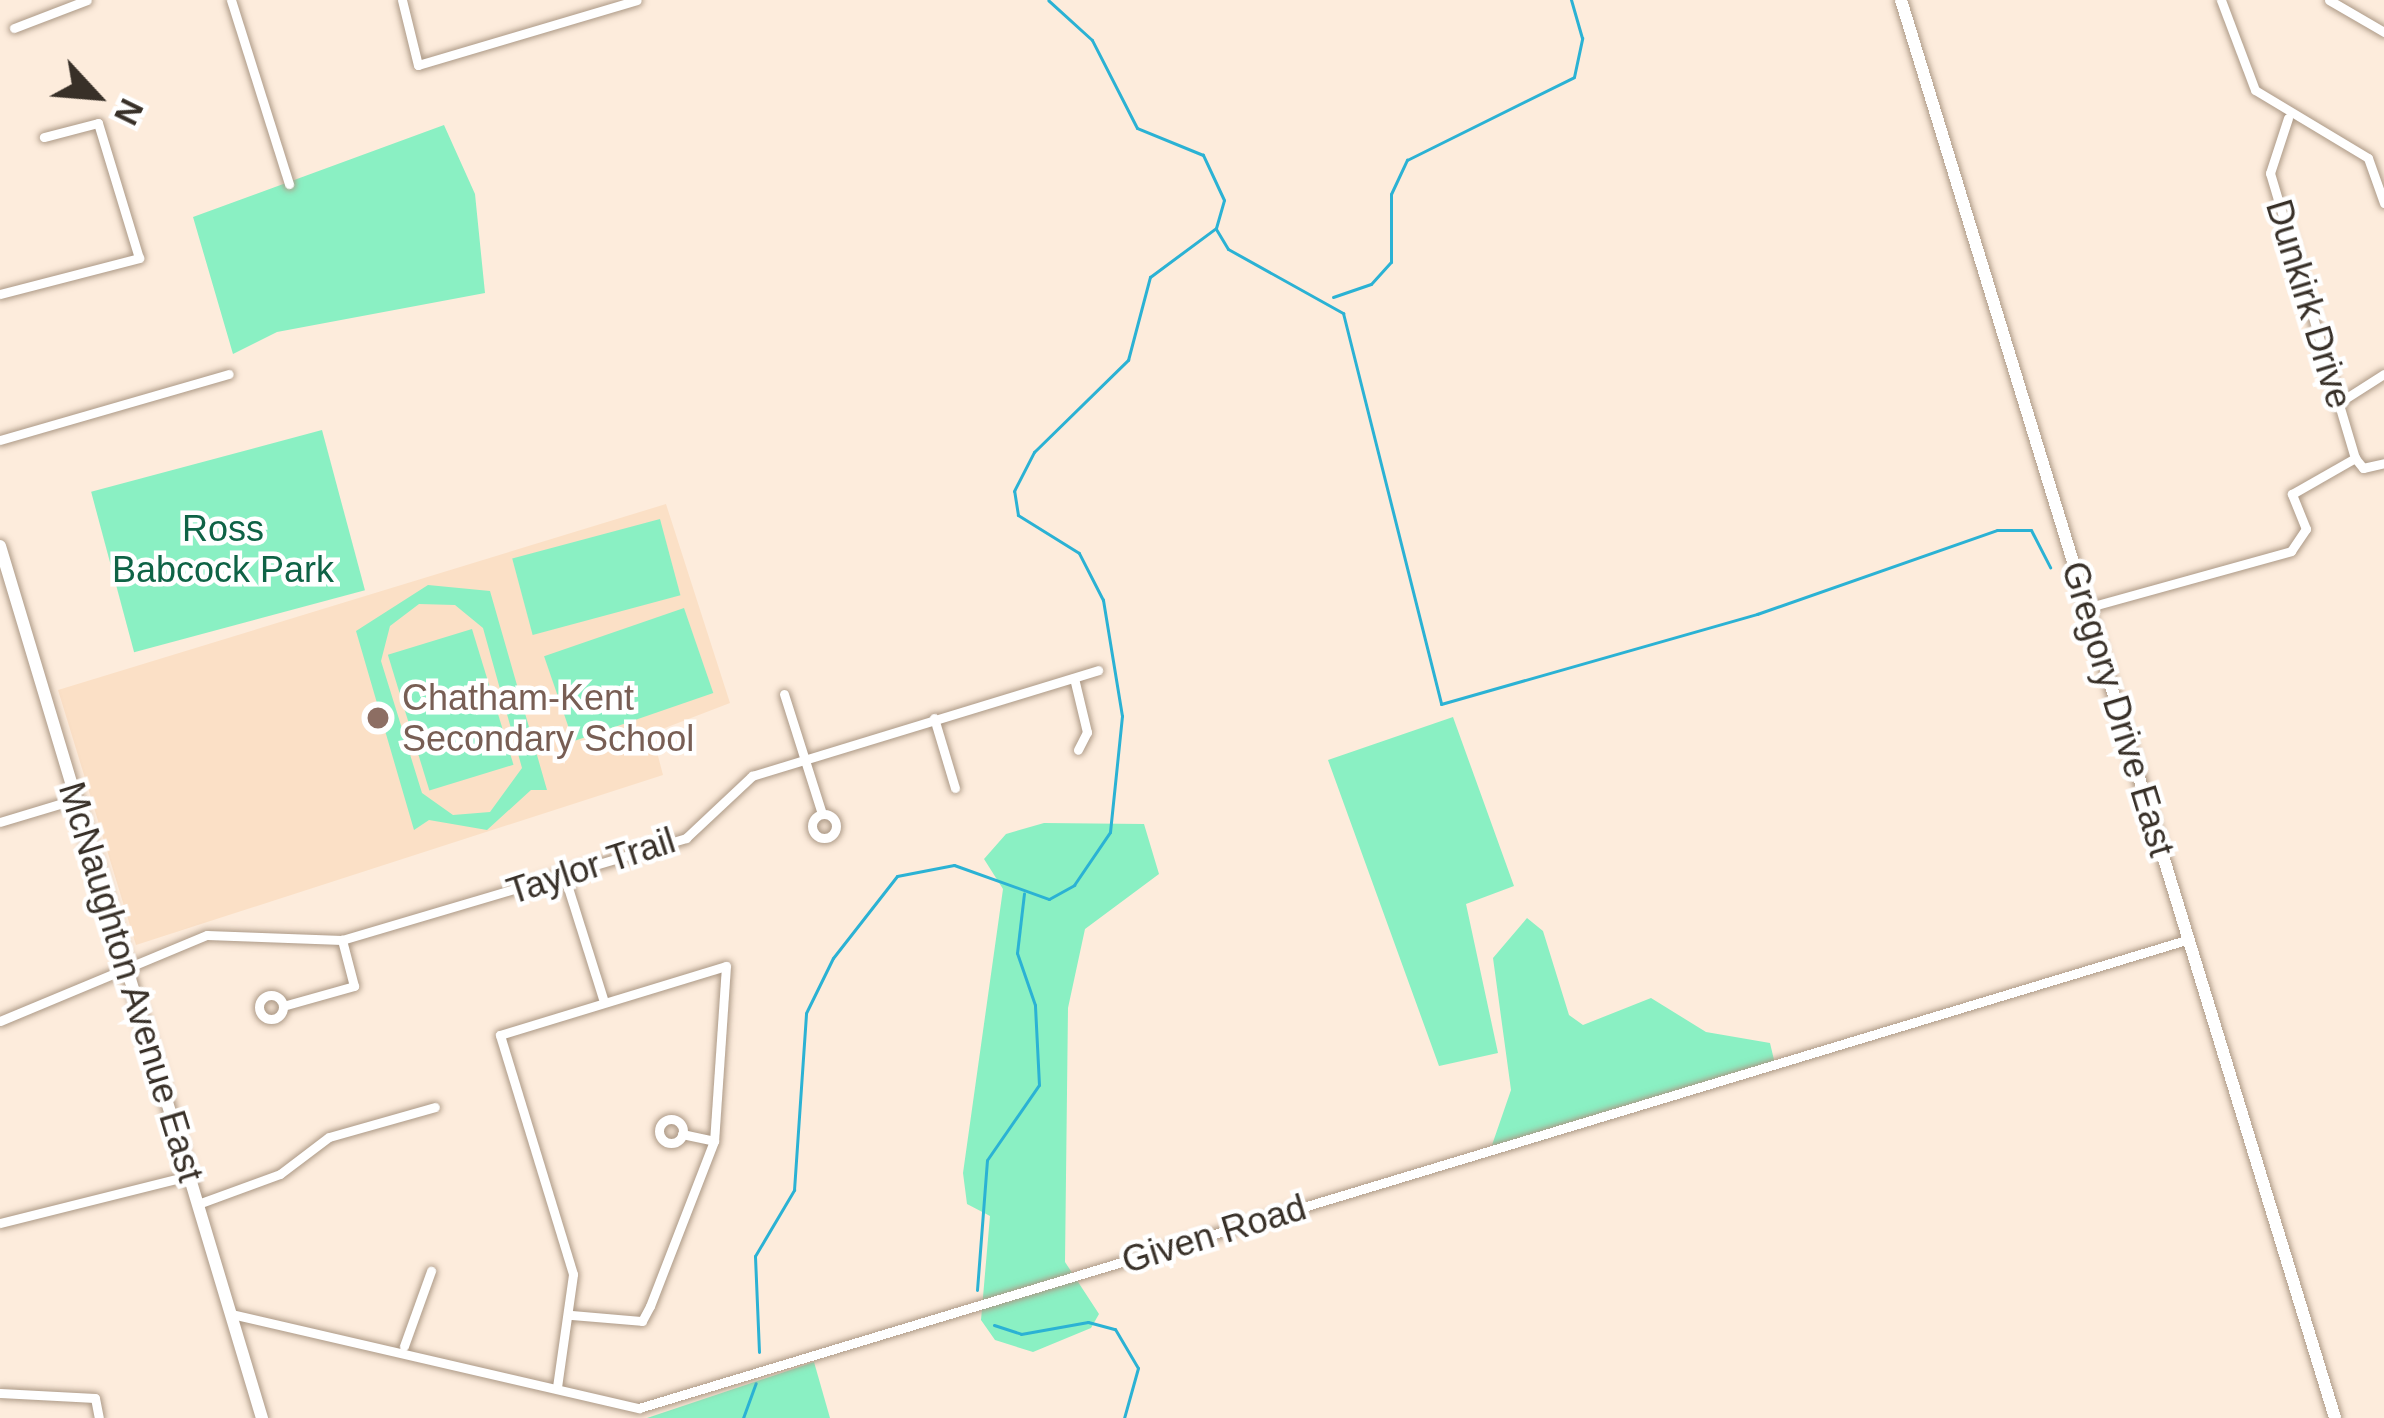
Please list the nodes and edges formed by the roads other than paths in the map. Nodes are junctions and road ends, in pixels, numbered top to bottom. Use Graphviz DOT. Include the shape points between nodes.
graph roads {
  1 [pos="87,0"];
  2 [pos="231,0"];
  3 [pos="402,0"];
  4 [pos="637,0"];
  5 [pos="1901,0"];
  6 [pos="2221,0"];
  7 [pos="2330,0"];
  8 [pos="14,28"];
  9 [pos="2384,32"];
  10 [pos="2288,118"];
  11 [pos="44,137"];
  12 [pos="289,184"];
  13 [pos="2384,203"];
  14 [pos="0,294"];
  15 [pos="229,374"];
  16 [pos="2384,374"];
  17 [pos="2340,403"];
  18 [pos="0,440"];
  19 [pos="2355,458"];
  20 [pos="2384,463"];
  21 [pos="0,546"];
  22 [pos="2086,608"];
  23 [pos="1098,670"];
  24 [pos="1074,678"];
  25 [pos="784,694"];
  26 [pos="934,718"];
  27 [pos="1078,750"];
  28 [pos="806,760"];
  29 [pos="955,788"];
  30 [pos="76,799"];
  31 [pos="822,814"];
  32 [pos="0,822"];
  33 [pos="564,875"];
  34 [pos="2189,939"];
  35 [pos="342,940"];
  36 [pos="130,970"];
  37 [pos="604,1002"];
  38 [pos="283,1006"];
  39 [pos="0,1021"];
  40 [pos="435,1107"];
  41 [pos="682,1134"];
  42 [pos="714,1141"];
  43 [pos="188,1176"];
  44 [pos="198,1204"];
  45 [pos="0,1223"];
  46 [pos="431,1271"];
  47 [pos="231,1314"];
  48 [pos="570,1315"];
  49 [pos="404,1346"];
  50 [pos="557,1388"];
  51 [pos="0,1393"];
  52 [pos="99,1418"];
  53 [pos="262,1418"];
  54 [pos="2335,1418"];
  1 -- 8 [label="street"];
  2 -- 12 [label="street"];
  3 -- 4 [label="street" via="418,65"];
  5 -- 22 [label="street, Gregory Drive East"];
  6 -- 10 [label="street" via="2245,77"];
  7 -- 9 [label="street"];
  10 -- 13 [label="street" via="2368,158"];
  10 -- 17 [label="street, Dunkirk Drive" via="2270,173"];
  11 -- 14 [label="street" via="98,123 139,258"];
  15 -- 18 [label="street"];
  16 -- 17 [label="street"];
  17 -- 19 [label="street, Dunkirk Drive"];
  19 -- 20 [label="street, Dunkirk Drive" via="2363,468"];
  19 -- 22 [label="street" via="2292,494 2306,529 2291,551"];
  21 -- 30 [label="street, McNaughton Avenue East"];
  22 -- 34 [label="street, Gregory Drive East"];
  23 -- 24 [label="street, Taylor Trail"];
  24 -- 26 [label="street, Taylor Trail"];
  24 -- 27 [label="street" via="1087,732"];
  25 -- 28 [label="street"];
  26 -- 28 [label="street, Taylor Trail"];
  26 -- 29 [label="street"];
  28 -- 31 [label="street"];
  28 -- 33 [label="street, Taylor Trail" via="741,782 686,838"];
  30 -- 32 [label="street"];
  30 -- 36 [label="street, McNaughton Avenue East"];
  33 -- 35 [label="street, Taylor Trail"];
  33 -- 37 [label="street"];
  34 -- 50 [label="street, Given Road" via="639,1408"];
  34 -- 54 [label="street, Gregory Drive East"];
  35 -- 36 [label="street, Taylor Trail" via="207,935"];
  35 -- 38 [label="street" via="354,986"];
  36 -- 39 [label="street, Taylor Trail"];
  36 -- 43 [label="street, McNaughton Avenue East"];
  37 -- 42 [label="street" via="726,966"];
  37 -- 48 [label="street" via="500,1035 573,1274"];
  40 -- 44 [label="street" via="328,1137 280,1174"];
  41 -- 42 [label="street"];
  42 -- 48 [label="street" via="642,1321"];
  43 -- 44 [label="street, McNaughton Avenue East"];
  43 -- 45 [label="street"];
  44 -- 47 [label="street, McNaughton Avenue East"];
  46 -- 49 [label="street"];
  47 -- 49 [label="street, Given Road"];
  47 -- 53 [label="street, McNaughton Avenue East"];
  48 -- 50 [label="street"];
  49 -- 50 [label="street, Given Road"];
  51 -- 52 [label="street" via="94,1398"];
}
